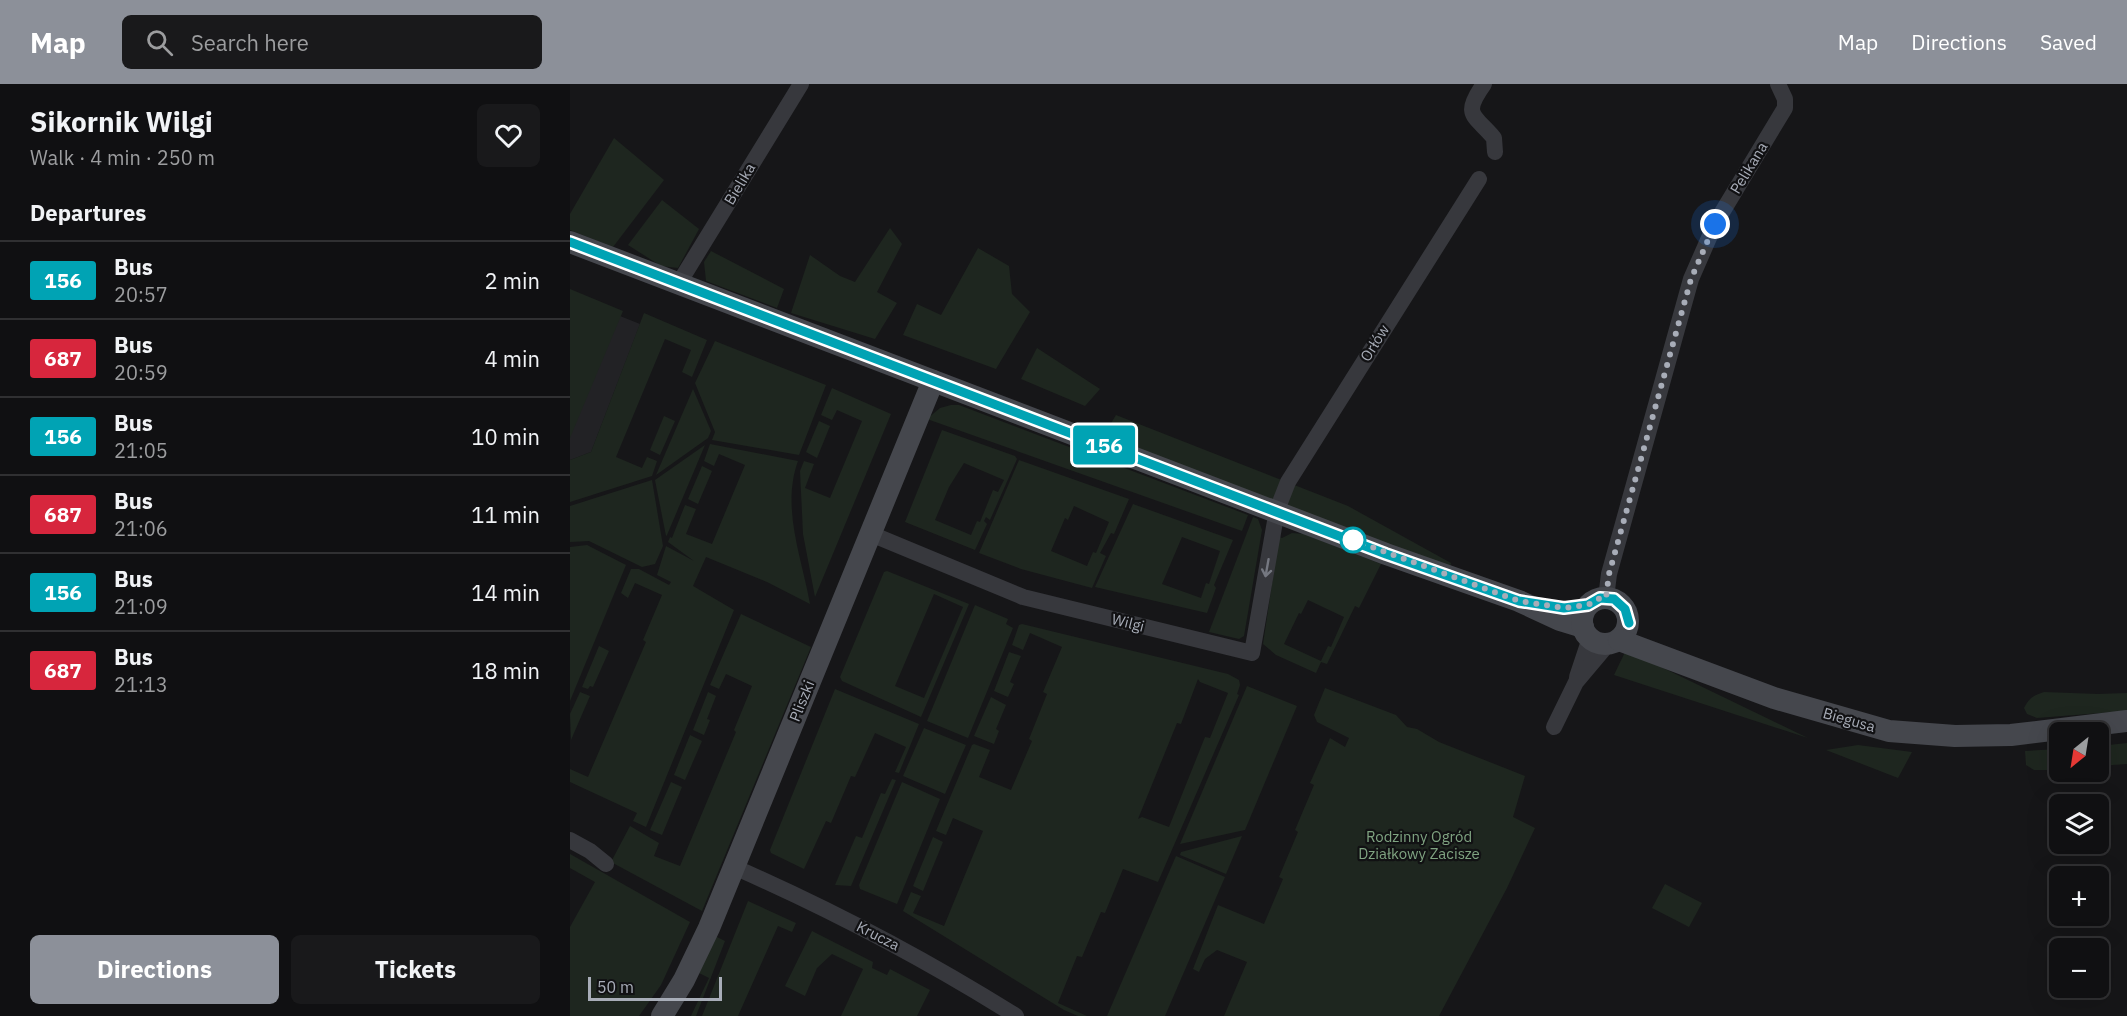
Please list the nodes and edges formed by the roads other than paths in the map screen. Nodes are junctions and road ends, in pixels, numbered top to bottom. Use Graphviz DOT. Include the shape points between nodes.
graph roads {
  1 [pos="801,84"];
  2 [pos="1484,84"];
  3 [pos="1778,84"];
  4 [pos="1495,152"];
  5 [pos="1479,179"];
  6 [pos="570,242"];
  7 [pos="679,284"];
  8 [pos="933,381"];
  9 [pos="1277,510"];
  10 [pos="871,534"];
  11 [pos="1603,625"];
  12 [pos="2127,721"];
  13 [pos="2109,723"];
  14 [pos="2109,726"];
  15 [pos="2127,726"];
  16 [pos="1554,727"];
  17 [pos="2049,731"];
  18 [pos="570,840"];
  19 [pos="606,864"];
  20 [pos="734,867"];
  21 [pos="662,1016"];
  22 [pos="1016,1016"];
  1 -- 7 [label="street, Bielika"];
  2 -- 4 [label="street" via="1473,102 1473,113 1480,126 1494,138"];
  3 -- 11 [label="street, Pelikana" via="1785,108 1715,224 1691,279 1609,574"];
  5 -- 9 [label="street, Orłów" via="1288,482"];
  6 -- 7 [label="street, Biegusa"];
  7 -- 8 [label="street, Biegusa"];
  8 -- 9 [label="street, Biegusa"];
  8 -- 10 [label="street, Pliszki"];
  9 -- 10 [label="street, Wilgi, one-way" via="1252,653 1023,597"];
  9 -- 11 [label="street, Biegusa" via="1560,620"];
  10 -- 20 [label="street, Pliszki"];
  11 -- 16 [label="street, Pelikana" via="1580,664 1576,682"];
  11 -- 17 [label="street, Biegusa" via="1693,669 1774,698 1889,731 1955,736"];
  12 -- 13 [label="street"];
  14 -- 15 [label="street"];
  18 -- 19 [label="street"];
  20 -- 21 [label="street, Pliszki" via="710,928"];
  20 -- 22 [label="street, Krucza" via="897,945"];
}
